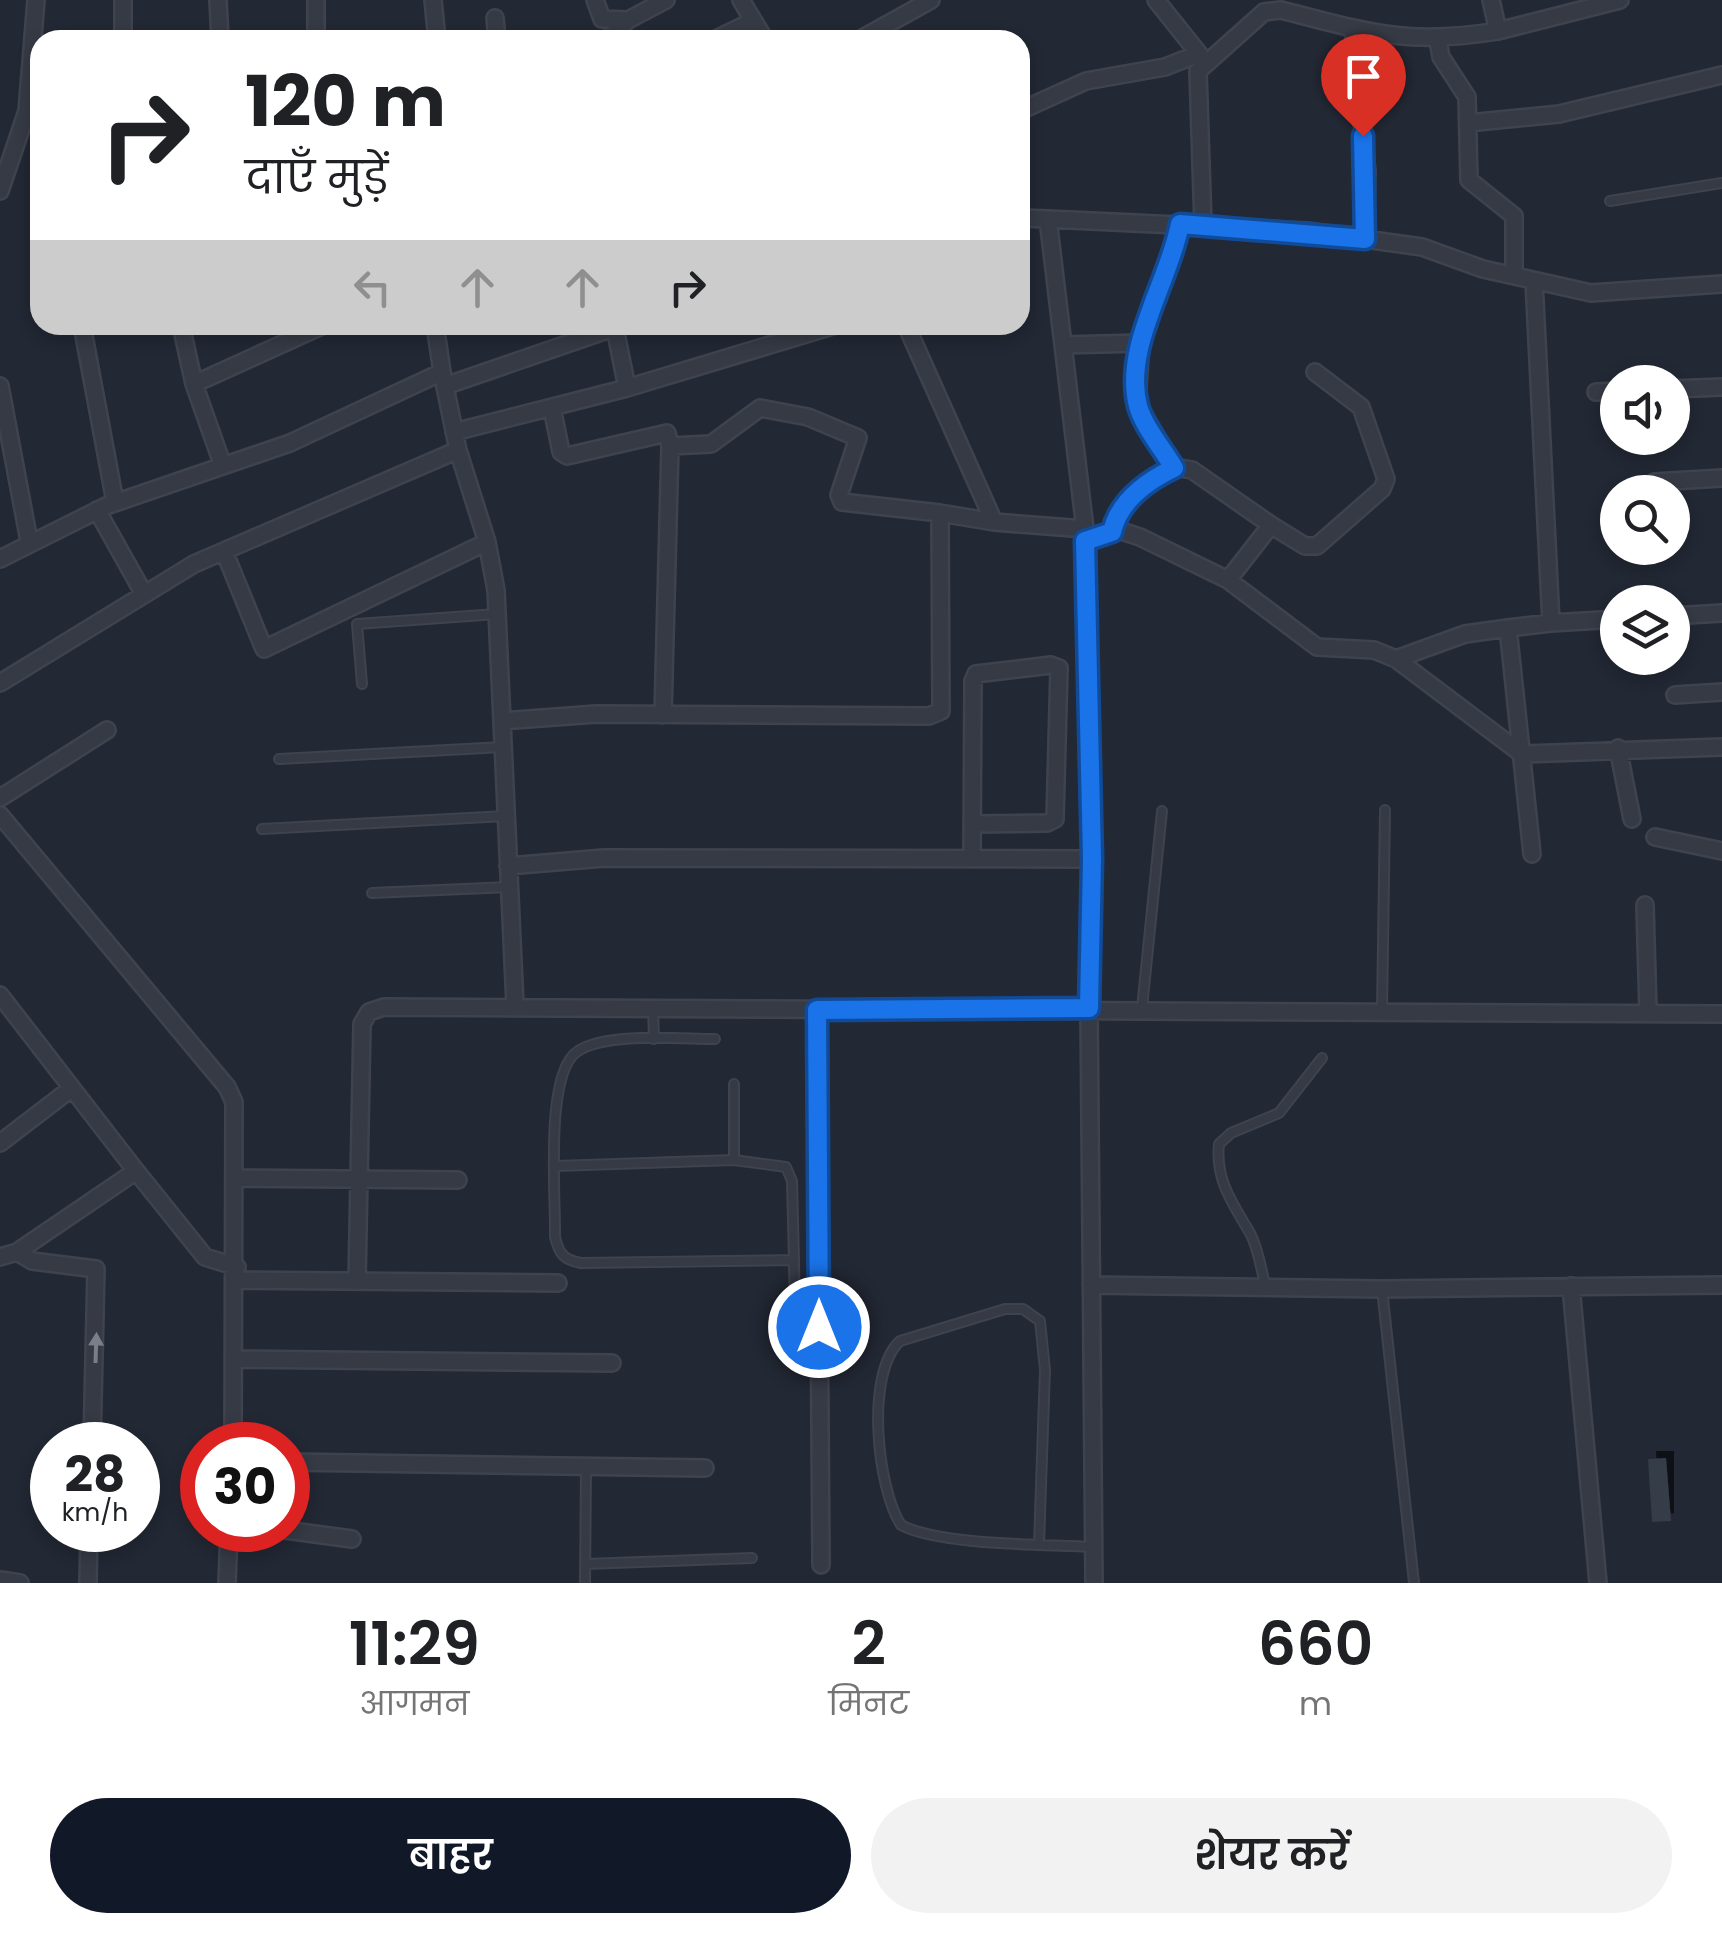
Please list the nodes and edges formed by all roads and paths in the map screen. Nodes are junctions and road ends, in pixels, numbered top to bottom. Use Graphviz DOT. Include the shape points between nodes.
graph roads {
  1 [pos="36,0"];
  2 [pos="123,0"];
  3 [pos="218,0"];
  4 [pos="316,0"];
  5 [pos="432,0"];
  6 [pos="594,0"];
  7 [pos="666,0"];
  8 [pos="742,0"];
  9 [pos="931,0"];
  10 [pos="1156,0"];
  11 [pos="1492,0"];
  12 [pos="1620,0"];
  13 [pos="495,18"];
  14 [pos="628,20"];
  15 [pos="753,21"];
  16 [pos="1353,28"];
  17 [pos="35,30"];
  18 [pos="124,30"];
  19 [pos="220,30"];
  20 [pos="316,30"];
  21 [pos="436,30"];
  22 [pos="497,30"];
  23 [pos="618,30"];
  24 [pos="735,30"];
  25 [pos="759,30"];
  26 [pos="877,30"];
  27 [pos="1498,31"];
  28 [pos="1438,41"];
  29 [pos="1202,59"];
  30 [pos="1722,75"];
  31 [pos="1030,106"];
  32 [pos="30,120"];
  33 [pos="1468,123"];
  34 [pos="1722,182"];
  35 [pos="0,191"];
  36 [pos="1610,201"];
  37 [pos="1030,218"];
  38 [pos="1048,219"];
  39 [pos="1180,224"];
  40 [pos="1203,226"];
  41 [pos="1365,239"];
  42 [pos="1514,276"];
  43 [pos="1534,281"];
  44 [pos="1722,284"];
  45 [pos="84,335"];
  46 [pos="183,335"];
  47 [pos="302,335"];
  48 [pos="436,335"];
  49 [pos="589,335"];
  50 [pos="620,335"];
  51 [pos="803,335"];
  52 [pos="910,335"];
  53 [pos="1141,343"];
  54 [pos="1063,344"];
  55 [pos="1315,372"];
  56 [pos="443,379"];
  57 [pos="194,384"];
  58 [pos="0,386"];
  59 [pos="1722,387"];
  60 [pos="627,388"];
  61 [pos="1690,388"];
  62 [pos="1596,392"];
  63 [pos="1600,392"];
  64 [pos="552,408"];
  65 [pos="454,432"];
  66 [pos="670,446"];
  67 [pos="458,450"];
  68 [pos="224,466"];
  69 [pos="1174,468"];
  70 [pos="1722,478"];
  71 [pos="1690,480"];
  72 [pos="116,502"];
  73 [pos="97,510"];
  74 [pos="940,513"];
  75 [pos="994,522"];
  76 [pos="1271,525"];
  77 [pos="1112,532"];
  78 [pos="1085,535"];
  79 [pos="29,542"];
  80 [pos="488,542"];
  81 [pos="224,551"];
  82 [pos="0,559"];
  83 [pos="1228,580"];
  84 [pos="144,594"];
  85 [pos="1722,612"];
  86 [pos="497,614"];
  87 [pos="1690,615"];
  88 [pos="1600,620"];
  89 [pos="1551,623"];
  90 [pos="1508,628"];
  91 [pos="1396,659"];
  92 [pos="0,683"];
  93 [pos="362,684"];
  94 [pos="1722,692"];
  95 [pos="1675,695"];
  96 [pos="664,715"];
  97 [pos="502,721"];
  98 [pos="107,730"];
  99 [pos="503,747"];
  100 [pos="1722,747"];
  101 [pos="1618,748"];
  102 [pos="1522,754"];
  103 [pos="279,759"];
  104 [pos="0,798"];
  105 [pos="1162,810"];
  106 [pos="1385,810"];
  107 [pos="0,815"];
  108 [pos="506,816"];
  109 [pos="1632,819"];
  110 [pos="972,824"];
  111 [pos="262,829"];
  112 [pos="1655,837"];
  113 [pos="1722,851"];
  114 [pos="1532,854"];
  115 [pos="972,859"];
  116 [pos="1092,859"];
  117 [pos="508,866"];
  118 [pos="509,888"];
  119 [pos="372,893"];
  120 [pos="1645,905"];
  121 [pos="515,1005"];
  122 [pos="4,1007"];
  123 [pos="653,1008"];
  124 [pos="1089,1008"];
  125 [pos="1142,1008"];
  126 [pos="817,1010"];
  127 [pos="1382,1010"];
  128 [pos="1648,1012"];
  129 [pos="1722,1014"];
  130 [pos="654,1039"];
  131 [pos="716,1039"];
  132 [pos="1322,1058"];
  133 [pos="734,1084"];
  134 [pos="72,1088"];
  135 [pos="0,1143"];
  136 [pos="734,1160"];
  137 [pos="556,1166"];
  138 [pos="136,1171"];
  139 [pos="236,1178"];
  140 [pos="357,1180"];
  141 [pos="458,1180"];
  142 [pos="17,1252"];
  143 [pos="0,1257"];
  144 [pos="794,1260"];
  145 [pos="236,1273"];
  146 [pos="357,1282"];
  147 [pos="558,1283"];
  148 [pos="1091,1285"];
  149 [pos="1722,1285"];
  150 [pos="1571,1286"];
  151 [pos="1266,1288"];
  152 [pos="1382,1289"];
  153 [pos="781,1346"];
  154 [pos="236,1360"];
  155 [pos="612,1363"];
  156 [pos="93,1422"];
  157 [pos="234,1422"];
  158 [pos="310,1463"];
  159 [pos="705,1468"];
  160 [pos="586,1469"];
  161 [pos="310,1533"];
  162 [pos="352,1539"];
  163 [pos="1040,1544"];
  164 [pos="1092,1547"];
  165 [pos="89,1552"];
  166 [pos="228,1552"];
  167 [pos="752,1558"];
  168 [pos="585,1564"];
  169 [pos="821,1564"];
  170 [pos="0,1580"];
  171 [pos="20,1583"];
  172 [pos="88,1583"];
  173 [pos="227,1583"];
  174 [pos="584,1583"];
  175 [pos="1094,1583"];
  176 [pos="1414,1583"];
  177 [pos="1598,1583"];
  1 -- 17 [label="street"];
  2 -- 18 [label="street"];
  3 -- 19 [label="street"];
  4 -- 20 [label="street"];
  5 -- 21 [label="street"];
  6 -- 14 [label="street" via="602,19"];
  7 -- 14 [label="street"];
  8 -- 15 [label="street"];
  9 -- 26 [label="street"];
  10 -- 29 [label="street"];
  11 -- 27 [label="street"];
  12 -- 27 [label="street"];
  13 -- 22 [label="street"];
  14 -- 23 [label="street"];
  15 -- 24 [label="street"];
  15 -- 25 [label="street"];
  16 -- 28 [label="street"];
  16 -- 29 [label="street" via="1264,12"];
  16 -- 41 [label="street" via="1367,172"];
  27 -- 28 [label="street"];
  28 -- 33 [label="street" via="1441,58 1467,97"];
  29 -- 31 [label="street" via="1086,81"];
  29 -- 40 [label="street" via="1196,98"];
  30 -- 33 [label="street" via="1544,117"];
  32 -- 35 [label="street"];
  33 -- 42 [label="street" via="1469,180 1514,216"];
  34 -- 36 [label="lane"];
  37 -- 38 [label="street"];
  38 -- 39 [label="street"];
  38 -- 54 [label="street"];
  39 -- 40 [label="street"];
  39 -- 53 [label="street"];
  40 -- 41 [label="street"];
  41 -- 42 [label="street" via="1422,247"];
  42 -- 43 [label="street"];
  43 -- 44 [label="street" via="1591,293"];
  43 -- 89 [label="street"];
  45 -- 72 [label="street"];
  46 -- 57 [label="street"];
  47 -- 57 [label="street"];
  48 -- 56 [label="street"];
  49 -- 56 [label="street"];
  50 -- 60 [label="street"];
  51 -- 60 [label="street"];
  52 -- 75 [label="street"];
  53 -- 54 [label="street"];
  53 -- 69 [label="street" via="1137,403"];
  54 -- 78 [label="street"];
  55 -- 76 [label="street" via="1361,407 1386,479 1317,546"];
  56 -- 65 [label="street"];
  56 -- 68 [label="street"];
  57 -- 68 [label="street"];
  58 -- 79 [label="street"];
  59 -- 61 [label="street"];
  60 -- 64 [label="street"];
  62 -- 63 [label="street"];
  64 -- 65 [label="street"];
  64 -- 66 [label="street" via="567,456 662,431"];
  65 -- 67 [label="street"];
  66 -- 74 [label="street" via="711,444 760,408 808,417 858,438 842,502"];
  66 -- 96 [label="street"];
  67 -- 80 [label="street"];
  67 -- 81 [label="street"];
  68 -- 72 [label="street"];
  69 -- 76 [label="street" via="1192,470"];
  69 -- 77 [label="street" via="1145,484"];
  70 -- 71 [label="street"];
  72 -- 73 [label="street"];
  73 -- 79 [label="street"];
  73 -- 84 [label="street"];
  74 -- 75 [label="street"];
  74 -- 96 [label="street" via="941,711"];
  75 -- 78 [label="street"];
  76 -- 83 [label="street"];
  77 -- 78 [label="street"];
  77 -- 83 [label="street" via="1140,537"];
  78 -- 116 [label="street"];
  79 -- 82 [label="street"];
  80 -- 81 [label="street" via="264,649"];
  80 -- 86 [label="street"];
  81 -- 84 [label="street"];
  83 -- 91 [label="street" via="1317,647 1374,650"];
  84 -- 92 [label="street"];
  85 -- 87 [label="street"];
  86 -- 93 [label="lane" via="357,624"];
  86 -- 97 [label="street"];
  88 -- 89 [label="street"];
  89 -- 90 [label="street"];
  90 -- 91 [label="street" via="1465,634"];
  90 -- 102 [label="street"];
  91 -- 102 [label="street"];
  94 -- 95 [label="street"];
  96 -- 97 [label="street"];
  97 -- 99 [label="street"];
  98 -- 104 [label="street"];
  99 -- 103 [label="lane"];
  99 -- 108 [label="street"];
  100 -- 101 [label="street"];
  101 -- 102 [label="street"];
  101 -- 109 [label="street"];
  102 -- 114 [label="street"];
  105 -- 125 [label="lane"];
  106 -- 127 [label="lane"];
  107 -- 139 [label="street" via="227,1087 234,1102"];
  108 -- 111 [label="lane"];
  108 -- 117 [label="street"];
  110 -- 110 [label="street" via="976,674 1059,668 1055,819"];
  110 -- 115 [label="street"];
  112 -- 113 [label="street"];
  115 -- 116 [label="street"];
  115 -- 117 [label="street" via="604,858"];
  116 -- 124 [label="street"];
  117 -- 118 [label="street"];
  118 -- 119 [label="lane"];
  118 -- 121 [label="street"];
  120 -- 128 [label="street"];
  121 -- 123 [label="street"];
  121 -- 140 [label="street" via="369,1012 359,1051"];
  122 -- 134 [label="street"];
  123 -- 126 [label="street"];
  123 -- 130 [label="lane"];
  124 -- 125 [label="street"];
  124 -- 126 [label="street"];
  124 -- 148 [label="street"];
  125 -- 127 [label="street"];
  126 -- 169 [label="street"];
  127 -- 128 [label="street"];
  128 -- 129 [label="street"];
  130 -- 131 [label="lane"];
  130 -- 137 [label="lane" via="592,1045 569,1059 557,1099"];
  132 -- 151 [label="lane" via="1278,1113 1219,1144 1216,1164 1256,1249"];
  133 -- 136 [label="lane"];
  134 -- 135 [label="street"];
  134 -- 138 [label="street"];
  136 -- 137 [label="lane"];
  136 -- 144 [label="lane" via="786,1167"];
  137 -- 144 [label="lane" via="555,1238 569,1261"];
  138 -- 142 [label="street"];
  138 -- 145 [label="street" via="204,1257"];
  139 -- 140 [label="street"];
  139 -- 145 [label="street"];
  140 -- 141 [label="street"];
  140 -- 146 [label="street"];
  142 -- 143 [label="street"];
  156 -- 142 [label="street, one-way" via="96,1269 32,1261"];
  144 -- 153 [label="lane" via="795,1331"];
  145 -- 146 [label="street"];
  145 -- 154 [label="street"];
  146 -- 147 [label="street"];
  148 -- 151 [label="street"];
  148 -- 164 [label="street"];
  149 -- 150 [label="street"];
  150 -- 152 [label="street"];
  150 -- 177 [label="street"];
  151 -- 152 [label="street"];
  152 -- 176 [label="lane"];
  154 -- 155 [label="street"];
  154 -- 157 [label="street"];
  158 -- 160 [label="street"];
  159 -- 160 [label="street"];
  160 -- 168 [label="lane"];
  161 -- 162 [label="street"];
  163 -- 163 [label="lane" via="936,1535 901,1525 880,1459 882,1374 888,1352 900,1341 1005,1310 1023,1309 1040,1321"];
  163 -- 164 [label="lane"];
  164 -- 175 [label="street"];
  165 -- 172 [label="street"];
  166 -- 173 [label="street"];
  167 -- 168 [label="lane"];
  168 -- 174 [label="lane"];
  170 -- 171 [label="street"];
}
